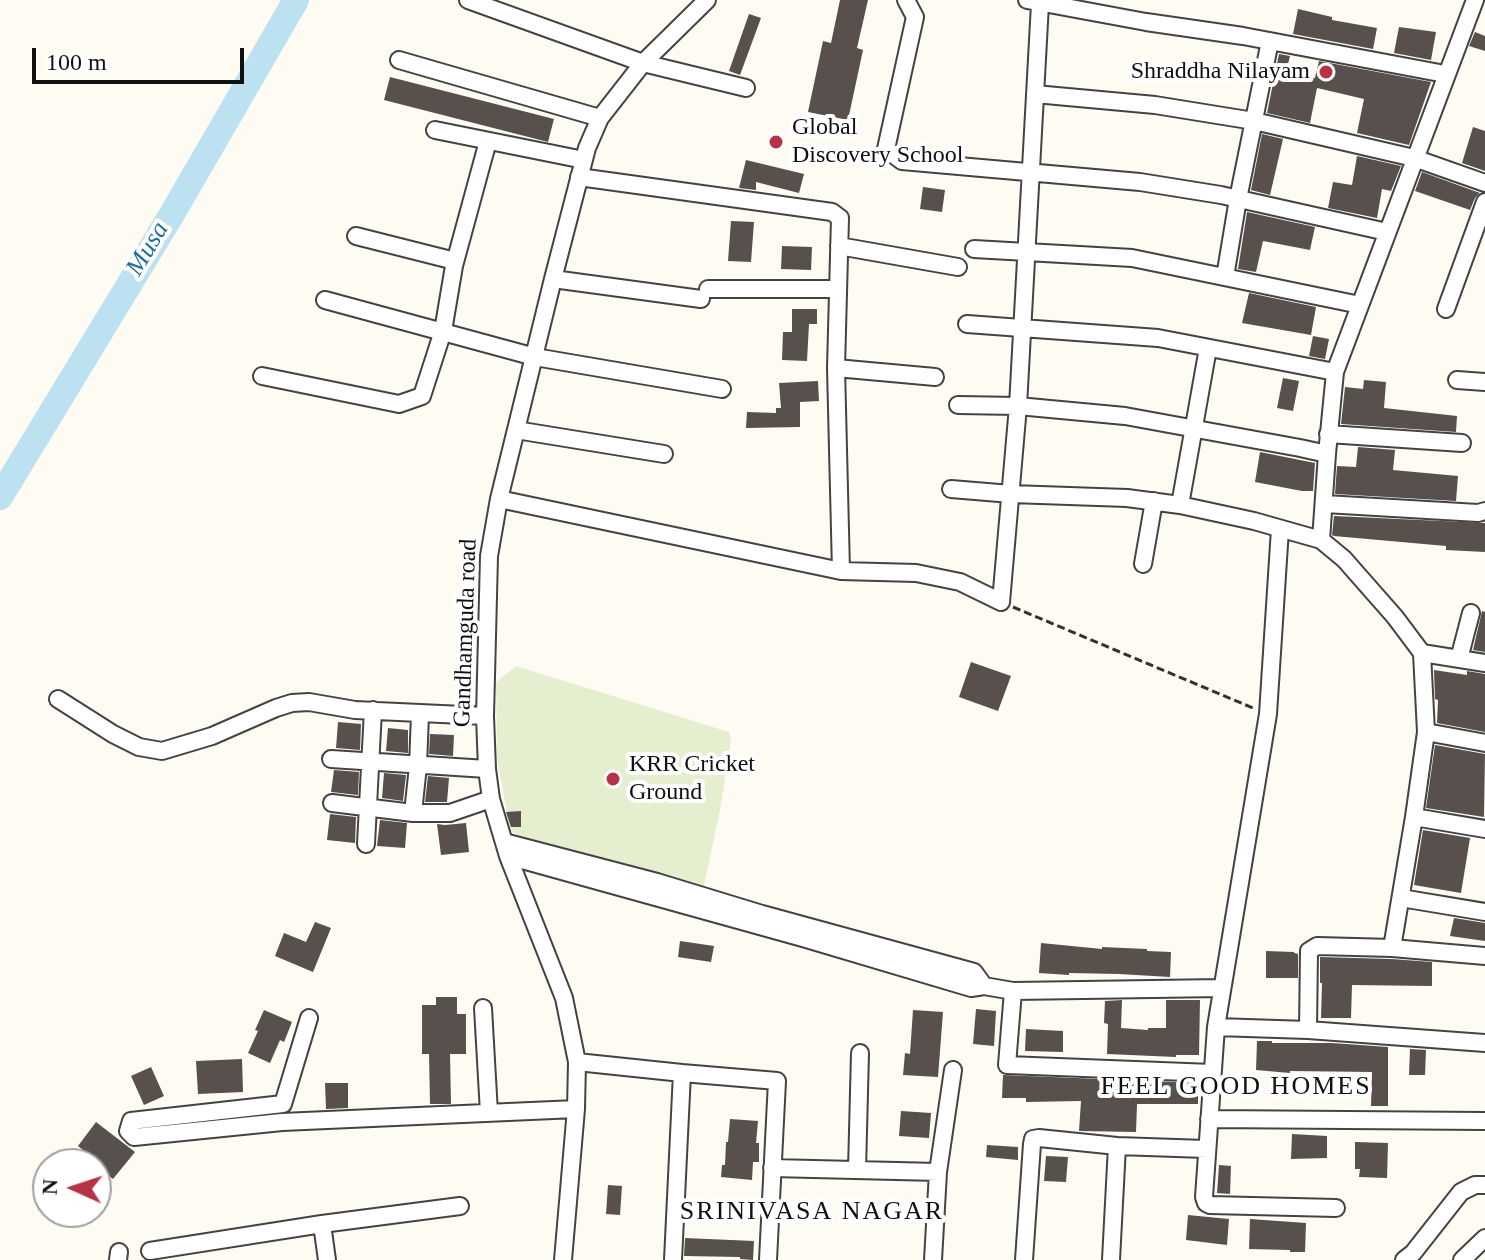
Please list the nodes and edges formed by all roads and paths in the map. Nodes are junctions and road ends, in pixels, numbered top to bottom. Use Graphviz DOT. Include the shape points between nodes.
graph roads {
  1 [pos="468,0"];
  2 [pos="707,0"];
  3 [pos="906,0"];
  4 [pos="1475,0"];
  5 [pos="1033,2"];
  6 [pos="506,7"];
  7 [pos="1270,41"];
  8 [pos="399,60"];
  9 [pos="643,63"];
  10 [pos="1445,74"];
  11 [pos="746,88"];
  12 [pos="1035,94"];
  13 [pos="600,118"];
  14 [pos="1254,121"];
  15 [pos="435,130"];
  16 [pos="488,141"];
  17 [pos="1414,158"];
  18 [pos="584,160"];
  19 [pos="1032,173"];
  20 [pos="579,177"];
  21 [pos="1485,183"];
  22 [pos="1238,199"];
  23 [pos="1485,202"];
  24 [pos="1387,232"];
  25 [pos="356,236"];
  26 [pos="839,246"];
  27 [pos="974,249"];
  28 [pos="1027,253"];
  29 [pos="455,261"];
  30 [pos="958,267"];
  31 [pos="1225,277"];
  32 [pos="553,279"];
  33 [pos="838,289"];
  34 [pos="325,300"];
  35 [pos="1360,305"];
  36 [pos="1446,309"];
  37 [pos="967,324"];
  38 [pos="1023,328"];
  39 [pos="443,331"];
  40 [pos="1208,348"];
  41 [pos="535,357"];
  42 [pos="836,368"];
  43 [pos="1335,372"];
  44 [pos="262,376"];
  45 [pos="935,377"];
  46 [pos="1457,380"];
  47 [pos="1485,382"];
  48 [pos="722,389"];
  49 [pos="958,405"];
  50 [pos="1018,406"];
  51 [pos="1193,428"];
  52 [pos="516,430"];
  53 [pos="1328,434"];
  54 [pos="1462,443"];
  55 [pos="664,454"];
  56 [pos="1327,454"];
  57 [pos="951,489"];
  58 [pos="1011,494"];
  59 [pos="499,499"];
  60 [pos="1154,501"];
  61 [pos="1325,504"];
  62 [pos="1180,505"];
  63 [pos="1485,511"];
  64 [pos="1280,529"];
  65 [pos="1321,540"];
  66 [pos="1143,564"];
  67 [pos="841,571"];
  68 [pos="1001,602"];
  69 [pos="1471,613"];
  70 [pos="1422,653"];
  71 [pos="1459,659"];
  72 [pos="1485,663"];
  73 [pos="58,699"];
  74 [pos="373,710"];
  75 [pos="420,714"];
  76 [pos="1268,714"];
  77 [pos="485,716"];
  78 [pos="1426,732"];
  79 [pos="1485,743"];
  80 [pos="331,759"];
  81 [pos="371,763"];
  82 [pos="418,766"];
  83 [pos="487,769"];
  84 [pos="491,799"];
  85 [pos="332,803"];
  86 [pos="368,807"];
  87 [pos="413,813"];
  88 [pos="1414,817"];
  89 [pos="1485,829"];
  90 [pos="366,844"];
  91 [pos="506,849"];
  92 [pos="1401,898"];
  93 [pos="1485,912"];
  94 [pos="1392,948"];
  95 [pos="1485,956"];
  96 [pos="1222,988"];
  97 [pos="1013,991"];
  98 [pos="483,1008"];
  99 [pos="309,1018"];
  100 [pos="1216,1027"];
  101 [pos="1308,1030"];
  102 [pos="1485,1043"];
  103 [pos="860,1053"];
  104 [pos="577,1062"];
  105 [pos="953,1070"];
  106 [pos="682,1073"];
  107 [pos="1212,1073"];
  108 [pos="283,1104"];
  109 [pos="576,1109"];
  110 [pos="489,1113"];
  111 [pos="1209,1119"];
  112 [pos="1485,1121"];
  113 [pos="282,1122"];
  114 [pos="1117,1146"];
  115 [pos="1206,1149"];
  116 [pos="772,1168"];
  117 [pos="857,1170"];
  118 [pos="938,1172"];
  119 [pos="1485,1185"];
  120 [pos="460,1206"];
  121 [pos="1336,1208"];
  122 [pos="322,1224"];
  123 [pos="1485,1238"];
  124 [pos="150,1251"];
  125 [pos="1469,1258"];
  126 [pos="327,1260"];
  127 [pos="563,1260"];
  128 [pos="673,1260"];
  129 [pos="768,1260"];
  130 [pos="933,1260"];
  131 [pos="1024,1260"];
  132 [pos="1111,1260"];
  133 [pos="1404,1260"];
  1 -- 6 [label="street"];
  2 -- 9 [label="street, Gandhamguda road"];
  3 -- 19 [label="street" via="915,17 886,149 902,161"];
  4 -- 10 [label="street"];
  5 -- 7 [label="street"];
  5 -- 12 [label="street"];
  6 -- 9 [label="street"];
  7 -- 10 [label="street"];
  7 -- 14 [label="street"];
  8 -- 13 [label="street"];
  9 -- 11 [label="street"];
  9 -- 13 [label="street, Gandhamguda road"];
  10 -- 17 [label="street"];
  12 -- 14 [label="street"];
  12 -- 19 [label="street"];
  13 -- 18 [label="street, Gandhamguda road"];
  14 -- 17 [label="street"];
  14 -- 22 [label="street"];
  15 -- 16 [label="street"];
  16 -- 18 [label="street"];
  16 -- 29 [label="street"];
  17 -- 21 [label="street"];
  17 -- 24 [label="street"];
  18 -- 20 [label="street, Gandhamguda road"];
  19 -- 22 [label="street" via="1140,182"];
  19 -- 28 [label="street"];
  20 -- 26 [label="street" via="832,212 840,218"];
  20 -- 32 [label="street, Gandhamguda road"];
  22 -- 24 [label="street"];
  22 -- 31 [label="street"];
  23 -- 36 [label="street"];
  24 -- 35 [label="street"];
  25 -- 29 [label="street"];
  26 -- 30 [label="street"];
  26 -- 33 [label="street"];
  27 -- 28 [label="street"];
  28 -- 31 [label="street" via="1132,258"];
  28 -- 38 [label="street"];
  29 -- 39 [label="street"];
  31 -- 35 [label="street"];
  32 -- 33 [label="street" via="705,294"];
  32 -- 41 [label="street, Gandhamguda road"];
  33 -- 42 [label="street"];
  34 -- 39 [label="street"];
  35 -- 43 [label="street"];
  37 -- 38 [label="street"];
  38 -- 40 [label="street" via="1158,338"];
  38 -- 50 [label="street"];
  39 -- 41 [label="street"];
  39 -- 44 [label="street" via="422,396 399,404"];
  40 -- 43 [label="street"];
  40 -- 51 [label="street"];
  41 -- 48 [label="street"];
  41 -- 52 [label="street, Gandhamguda road"];
  42 -- 45 [label="street"];
  42 -- 67 [label="street"];
  43 -- 53 [label="street"];
  46 -- 47 [label="street"];
  49 -- 50 [label="street"];
  50 -- 51 [label="street"];
  50 -- 58 [label="street"];
  51 -- 56 [label="street"];
  51 -- 62 [label="street"];
  52 -- 55 [label="street"];
  52 -- 59 [label="street, Gandhamguda road"];
  53 -- 54 [label="street"];
  53 -- 56 [label="street"];
  56 -- 61 [label="street"];
  57 -- 58 [label="street"];
  58 -- 60 [label="street"];
  58 -- 68 [label="street"];
  59 -- 67 [label="street"];
  59 -- 77 [label="street, Gandhamguda road" via="489,556"];
  60 -- 62 [label="street"];
  60 -- 66 [label="street"];
  61 -- 63 [label="street"];
  61 -- 65 [label="street"];
  62 -- 64 [label="street"];
  64 -- 65 [label="street"];
  64 -- 76 [label="street"];
  65 -- 70 [label="street" via="1359,575"];
  67 -- 68 [label="street" via="916,573 960,582"];
  68 -- 76 [label="path"];
  69 -- 71 [label="street"];
  70 -- 71 [label="street"];
  70 -- 78 [label="street"];
  71 -- 72 [label="street"];
  73 -- 74 [label="street" via="113,734 162,751 292,703"];
  74 -- 75 [label="street"];
  74 -- 81 [label="street"];
  75 -- 77 [label="street"];
  75 -- 82 [label="street"];
  76 -- 96 [label="street"];
  77 -- 83 [label="street, Gandhamguda road"];
  78 -- 79 [label="street"];
  78 -- 88 [label="street"];
  80 -- 81 [label="street"];
  81 -- 82 [label="street"];
  81 -- 86 [label="street"];
  82 -- 83 [label="street"];
  82 -- 87 [label="street"];
  83 -- 84 [label="street, Gandhamguda road"];
  84 -- 87 [label="street" via="450,813"];
  84 -- 91 [label="street, Gandhamguda road"];
  85 -- 86 [label="street"];
  86 -- 87 [label="street"];
  86 -- 90 [label="street"];
  88 -- 89 [label="street"];
  88 -- 92 [label="street"];
  91 -- 97 [label="street" via="853,946 971,988"];
  91 -- 104 [label="street, Gandhamguda road" via="564,998"];
  92 -- 93 [label="street"];
  92 -- 94 [label="street"];
  94 -- 95 [label="street"];
  94 -- 101 [label="street" via="1317,946 1309,951"];
  96 -- 97 [label="street"];
  96 -- 100 [label="street"];
  97 -- 107 [label="street" via="1007,1065"];
  98 -- 110 [label="street"];
  99 -- 108 [label="street"];
  100 -- 101 [label="street"];
  100 -- 107 [label="street"];
  101 -- 102 [label="street"];
  103 -- 117 [label="street"];
  104 -- 106 [label="street"];
  104 -- 109 [label="street, Gandhamguda road"];
  105 -- 118 [label="street"];
  106 -- 116 [label="street" via="777,1081"];
  106 -- 128 [label="street"];
  107 -- 111 [label="street"];
  108 -- 113 [label="street"];
  108 -- 113 [label="street" via="131,1121 128,1131 134,1137"];
  109 -- 110 [label="street"];
  109 -- 127 [label="street, Gandhamguda road"];
  110 -- 113 [label="street"];
  111 -- 112 [label="street"];
  111 -- 115 [label="street"];
  114 -- 115 [label="street"];
  114 -- 131 [label="street" via="1033,1139"];
  114 -- 132 [label="street"];
  115 -- 121 [label="street" via="1204,1197 1210,1205"];
  116 -- 117 [label="street"];
  116 -- 129 [label="street"];
  117 -- 118 [label="street"];
  118 -- 130 [label="street"];
  119 -- 133 [label="street" via="1461,1192"];
  120 -- 122 [label="street"];
  122 -- 124 [label="street"];
  122 -- 126 [label="street"];
  123 -- 125 [label="street"];
}
